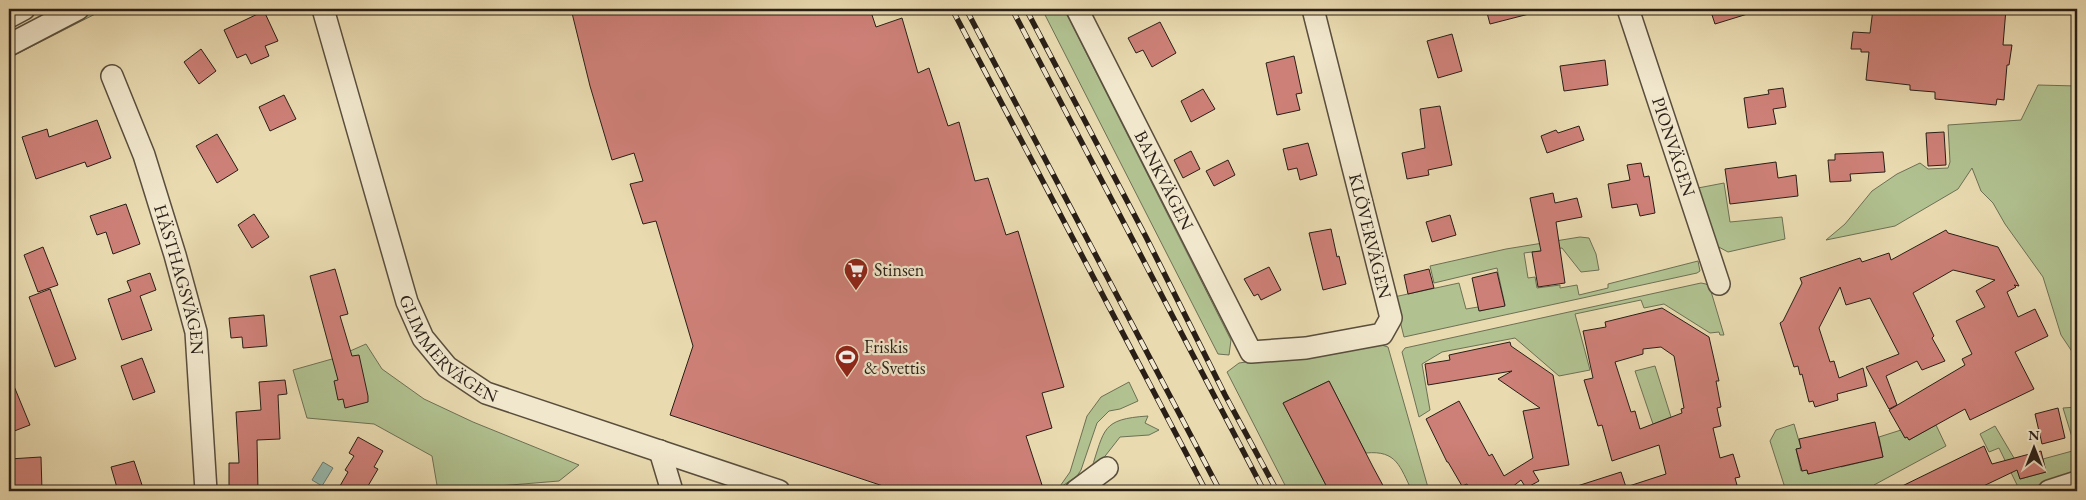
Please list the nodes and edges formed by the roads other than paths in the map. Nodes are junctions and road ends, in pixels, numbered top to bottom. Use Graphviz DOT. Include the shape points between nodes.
graph roads {
  1 [pos="24,9"];
  2 [pos="78,9"];
  3 [pos="323,9"];
  4 [pos="1077,9"];
  5 [pos="1313,9"];
  6 [pos="1628,9"];
  7 [pos="9,17"];
  8 [pos="9,45"];
  9 [pos="112,76"];
  10 [pos="1718,284"];
  11 [pos="1251,352"];
  12 [pos="660,451"];
  13 [pos="1107,468"];
  14 [pos="2077,482"];
  15 [pos="206,491"];
  16 [pos="672,491"];
  17 [pos="778,491"];
  18 [pos="1076,491"];
  19 [pos="2049,491"];
  1 -- 7 [label="street"];
  2 -- 8 [label="street"];
  3 -- 12 [label="street, GLIMMERVÄGEN" via="407,302 423,338 447,367 486,393"];
  4 -- 11 [label="street, BANKVÄGEN"];
  5 -- 11 [label="street, KLÖVERVÄGEN" via="1391,318 1382,334 1306,348"];
  6 -- 10 [label="street, PIONVÄGEN"];
  9 -- 15 [label="street, HÄSTHAGSVÄGEN" via="144,155 196,332"];
  12 -- 16 [label="street"];
  12 -- 17 [label="street, GLIMMERVÄGEN"];
  13 -- 18 [label="street"];
  14 -- 19 [label="street"];
}
